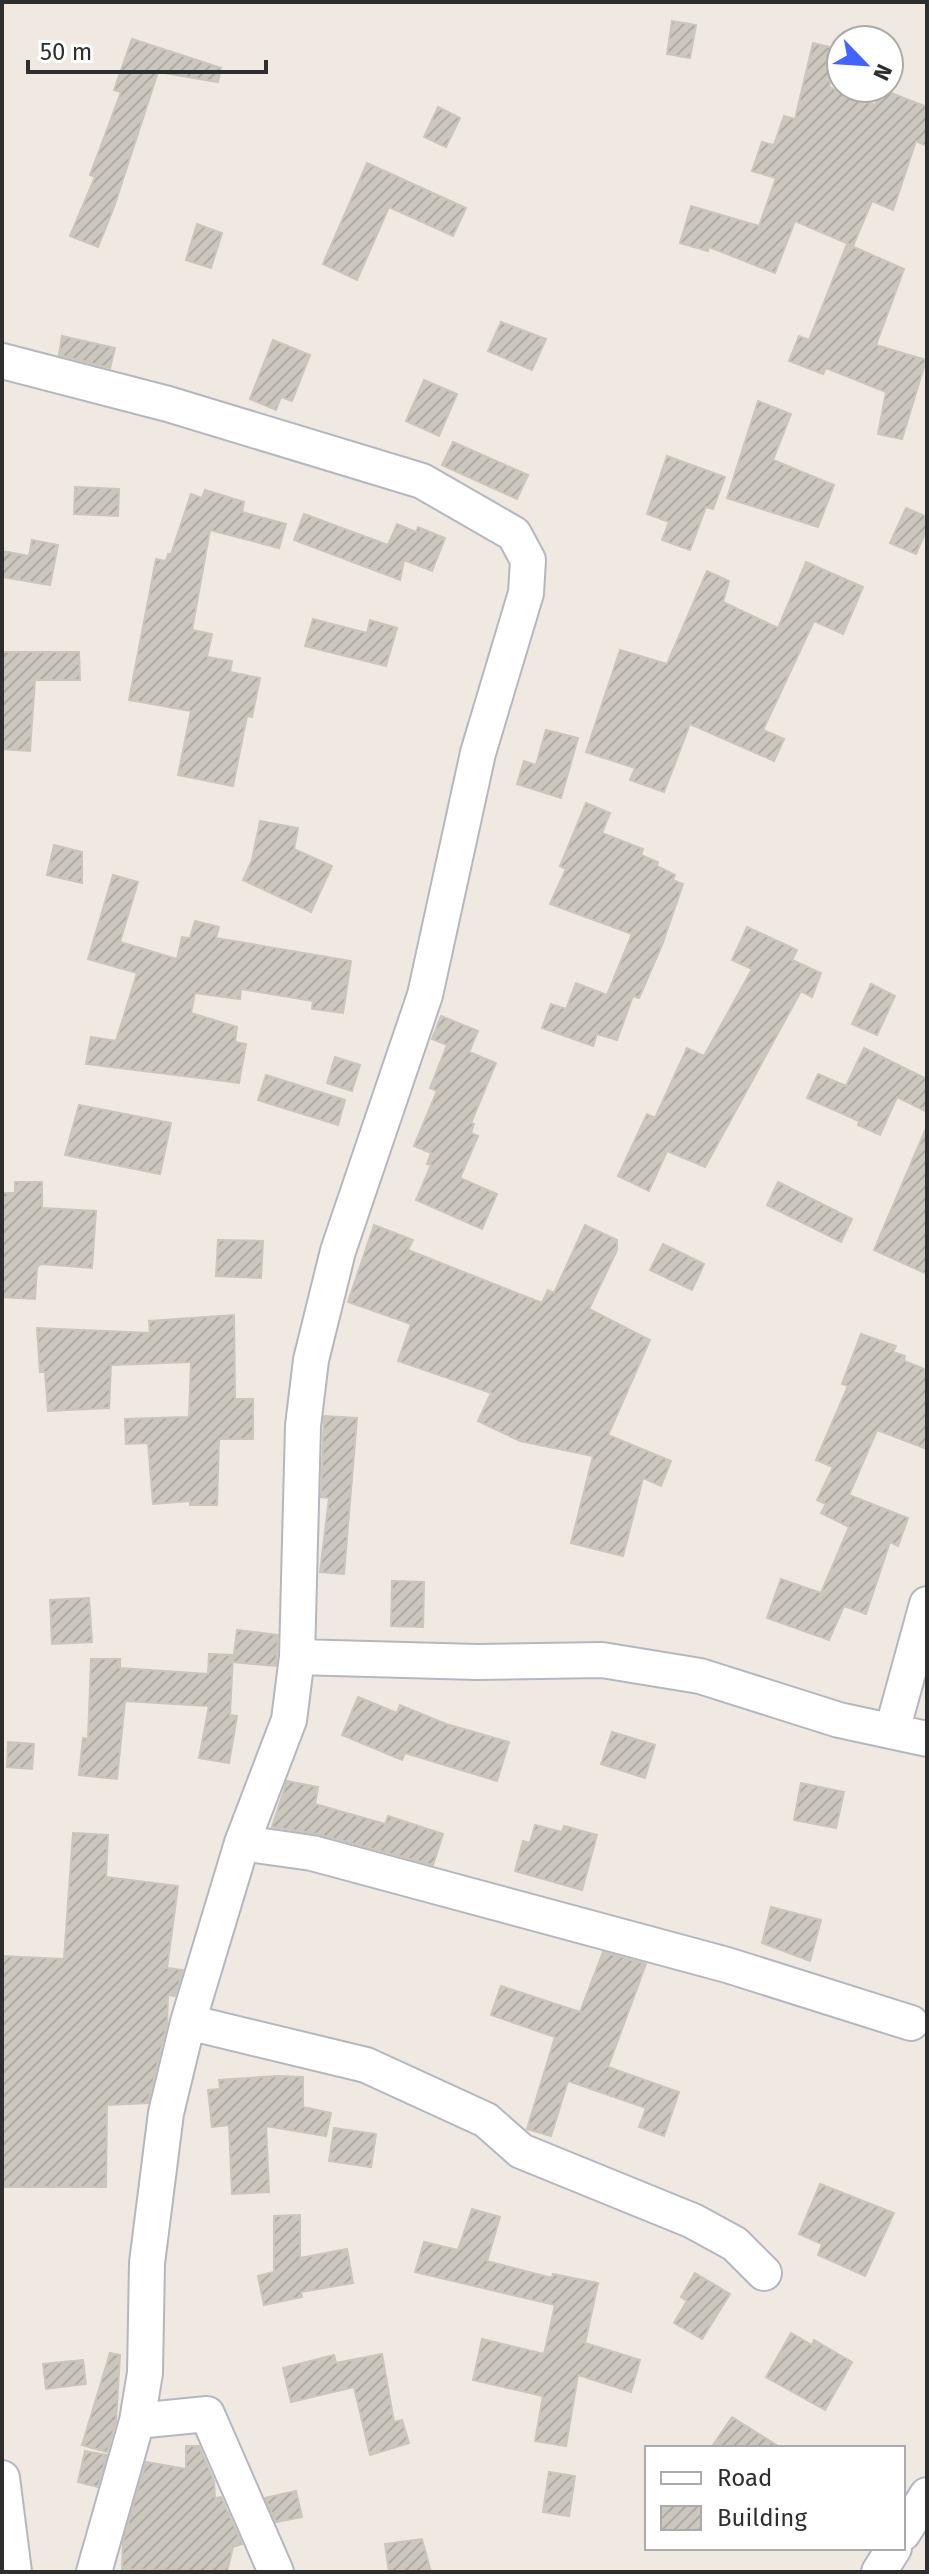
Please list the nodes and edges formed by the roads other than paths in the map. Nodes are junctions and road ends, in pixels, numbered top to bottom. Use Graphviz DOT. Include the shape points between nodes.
graph roads {
  1 [pos="2,361"];
  2 [pos="927,1604"];
  3 [pos="297,1657"];
  4 [pos="892,1731"];
  5 [pos="927,1739"];
  6 [pos="242,1843"];
  7 [pos="188,2022"];
  8 [pos="911,2023"];
  9 [pos="764,2273"];
  10 [pos="137,2421"];
  11 [pos="2,2478"];
  12 [pos="927,2495"];
  13 [pos="905,2530"];
  14 [pos="893,2550"];
  15 [pos="14,2572"];
  16 [pos="94,2572"];
  17 [pos="276,2572"];
  18 [pos="879,2572"];
  1 -- 3 [label="street" via="168,404 422,481 514,534 528,560 526,593 478,753 425,995 338,1251 311,1360 303,1426"];
  2 -- 4 [label="street"];
  3 -- 4 [label="street" via="602,1660 700,1676 839,1720"];
  3 -- 6 [label="street" via="289,1720"];
  4 -- 5 [label="street"];
  6 -- 7 [label="street"];
  6 -- 8 [label="street" via="327,1857 727,1965"];
  7 -- 9 [label="street" via="366,2065 486,2120 521,2151 693,2221 735,2244"];
  7 -- 10 [label="street" via="166,2113 147,2263 145,2373"];
  10 -- 16 [label="street"];
  10 -- 17 [label="street" via="207,2414"];
  11 -- 15 [label="street"];
  12 -- 13 [label="street"];
  14 -- 18 [label="street"];
}
